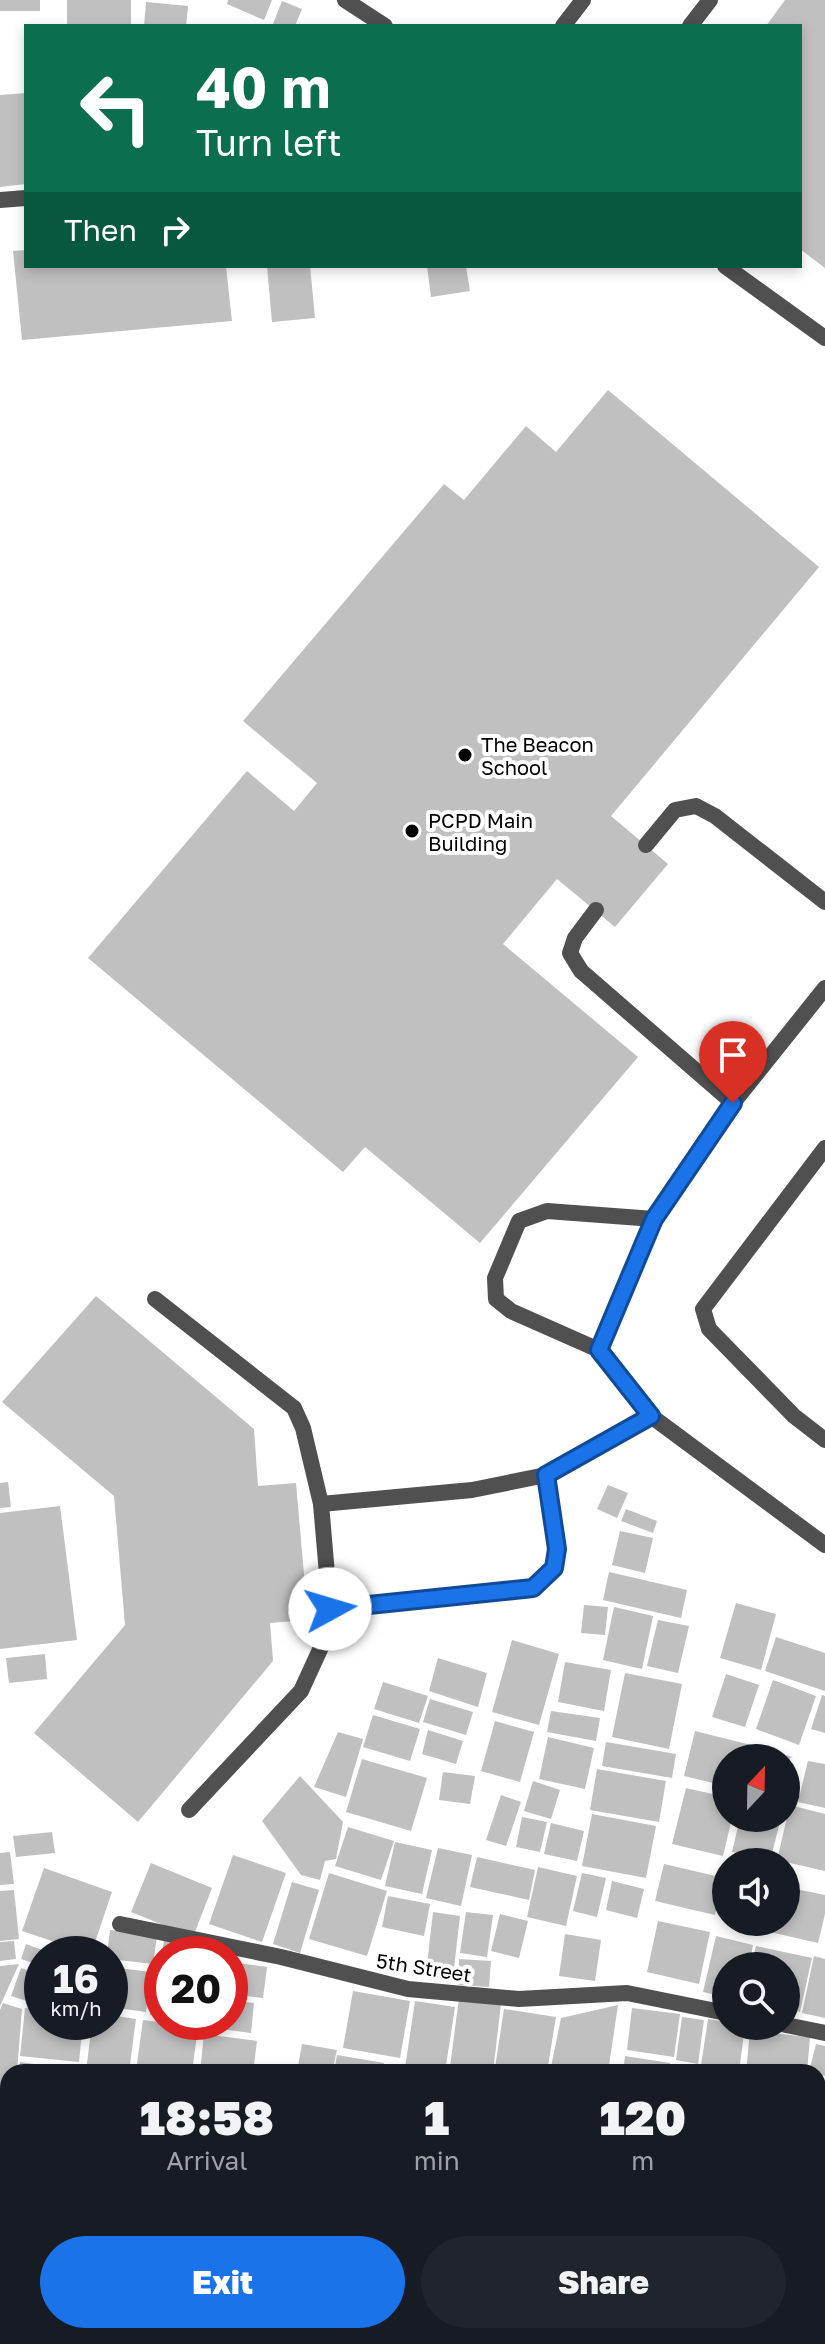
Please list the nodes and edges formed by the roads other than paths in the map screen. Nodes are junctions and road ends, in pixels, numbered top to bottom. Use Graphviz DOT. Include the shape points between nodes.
graph roads {
  1 [pos="345,0"];
  2 [pos="583,0"];
  3 [pos="710,0"];
  4 [pos="382,24"];
  5 [pos="565,24"];
  6 [pos="692,24"];
  7 [pos="24,198"];
  8 [pos="0,200"];
  9 [pos="728,268"];
  10 [pos="825,338"];
  11 [pos="646,845"];
  12 [pos="825,902"];
  13 [pos="596,910"];
  14 [pos="825,990"];
  15 [pos="733,1103"];
  16 [pos="825,1148"];
  17 [pos="654,1219"];
  18 [pos="155,1299"];
  19 [pos="599,1350"];
  20 [pos="651,1416"];
  21 [pos="825,1440"];
  22 [pos="546,1475"];
  23 [pos="321,1504"];
  24 [pos="825,1545"];
  25 [pos="330,1609"];
  26 [pos="189,1810"];
  27 [pos="120,1924"];
  28 [pos="712,2010"];
  29 [pos="800,2028"];
  30 [pos="825,2033"];
  1 -- 4 [label="lane"];
  2 -- 5 [label="lane"];
  3 -- 6 [label="lane"];
  7 -- 8 [label="lane"];
  9 -- 10 [label="lane"];
  11 -- 12 [label="lane" via="675,810 696,806"];
  13 -- 15 [label="lane" via="570,953 581,971"];
  14 -- 15 [label="lane"];
  15 -- 17 [label="lane"];
  16 -- 21 [label="lane" via="703,1309 709,1329 794,1416"];
  17 -- 19 [label="lane"];
  17 -- 19 [label="lane" via="547,1211 519,1221 513,1235 495,1278 496,1299 511,1311"];
  18 -- 23 [label="lane" via="294,1408"];
  19 -- 20 [label="lane"];
  20 -- 22 [label="lane"];
  20 -- 24 [label="lane"];
  22 -- 23 [label="lane" via="472,1490"];
  22 -- 25 [label="lane" via="557,1549 554,1568 533,1588"];
  23 -- 25 [label="lane"];
  25 -- 26 [label="lane" via="323,1643 301,1691"];
  27 -- 28 [label="lane, 5th Street" via="408,1989 519,1999 627,1993"];
  29 -- 30 [label="lane"];
}
